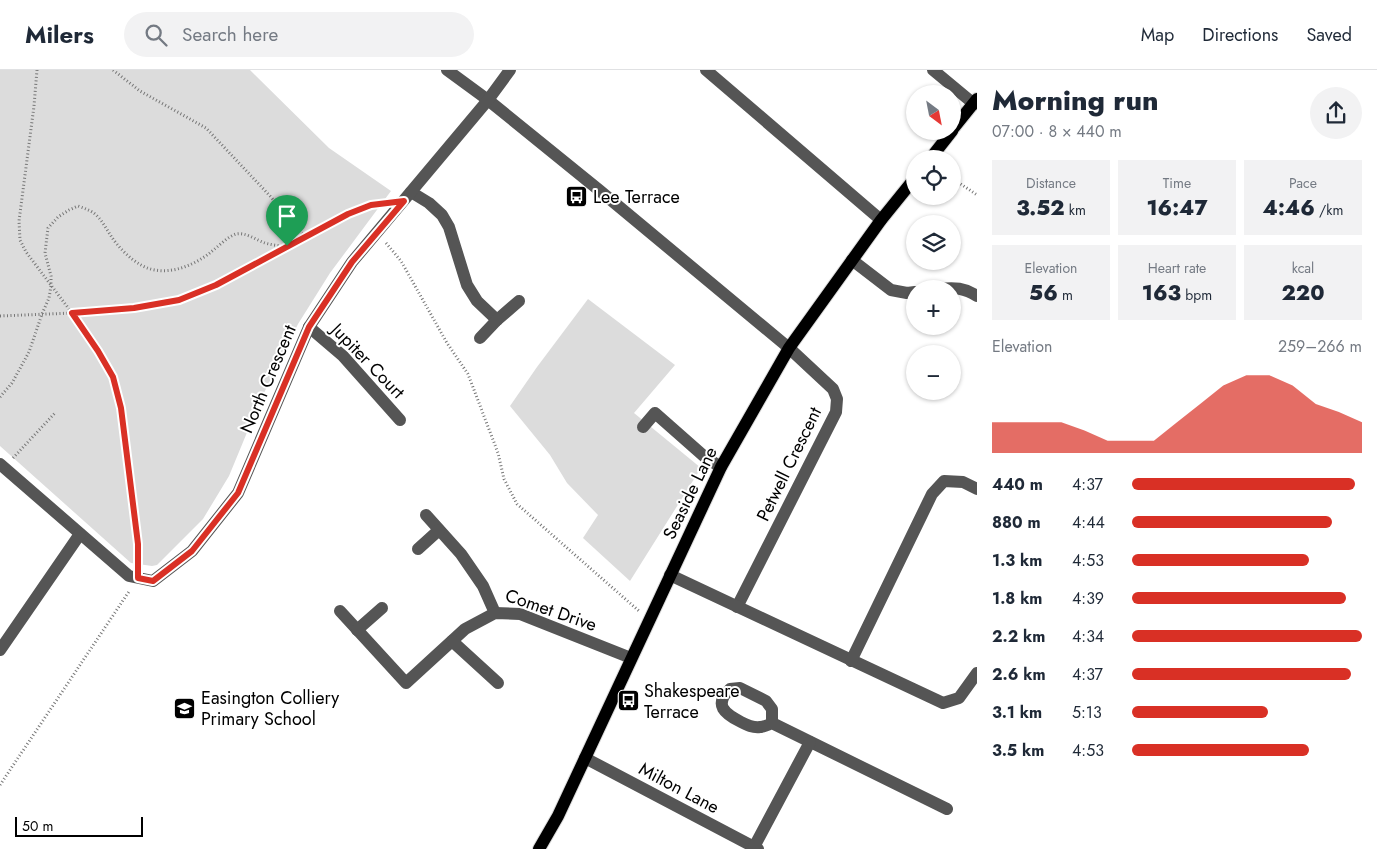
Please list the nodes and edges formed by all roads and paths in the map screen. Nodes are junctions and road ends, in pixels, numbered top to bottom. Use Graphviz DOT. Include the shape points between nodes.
graph roads {
  1 [pos="38,70"];
  2 [pos="113,70"];
  3 [pos="447,70"];
  4 [pos="510,70"];
  5 [pos="706,70"];
  6 [pos="934,70"];
  7 [pos="488,100"];
  8 [pos="974,107"];
  9 [pos="961,121"];
  10 [pos="945,140"];
  11 [pos="937,150"];
  12 [pos="961,184"];
  13 [pos="906,189"];
  14 [pos="977,195"];
  15 [pos="408,196"];
  16 [pos="881,220"];
  17 [pos="377,232"];
  18 [pos="305,237"];
  19 [pos="287,246"];
  20 [pos="852,260"];
  21 [pos="51,286"];
  22 [pos="961,289"];
  23 [pos="906,293"];
  24 [pos="977,296"];
  25 [pos="518,300"];
  26 [pos="72,313"];
  27 [pos="42,314"];
  28 [pos="0,316"];
  29 [pos="498,320"];
  30 [pos="309,327"];
  31 [pos="480,338"];
  32 [pos="789,348"];
  33 [pos="0,397"];
  34 [pos="55,413"];
  35 [pos="400,420"];
  36 [pos="643,427"];
  37 [pos="2,465"];
  38 [pos="721,467"];
  39 [pos="977,489"];
  40 [pos="426,515"];
  41 [pos="439,530"];
  42 [pos="80,534"];
  43 [pos="418,549"];
  44 [pos="670,575"];
  45 [pos="138,578"];
  46 [pos="737,607"];
  47 [pos="382,608"];
  48 [pos="340,611"];
  49 [pos="495,613"];
  50 [pos="649,620"];
  51 [pos="357,630"];
  52 [pos="452,641"];
  53 [pos="0,650"];
  54 [pos="631,658"];
  55 [pos="851,661"];
  56 [pos="977,673"];
  57 [pos="498,683"];
  58 [pos="772,723"];
  59 [pos="810,742"];
  60 [pos="585,758"];
  61 [pos="0,785"];
  62 [pos="947,809"];
  63 [pos="756,848"];
  64 [pos="539,849"];
  1 -- 21 [label="path" via="19,221 20,240"];
  2 -- 18 [label="path" via="140,91 206,128"];
  3 -- 7 [label="street, Petwell Crescent"];
  4 -- 7 [label="street, North Crescent"];
  5 -- 16 [label="street"];
  6 -- 8 [label="street"];
  7 -- 15 [label="street, North Crescent"];
  7 -- 32 [label="street, Petwell Crescent"];
  8 -- 9 [label="main road"];
  10 -- 11 [label="main road"];
  12 -- 14 [label="path"];
  13 -- 16 [label="main road, Seaside Lane"];
  15 -- 17 [label="street, North Crescent"];
  15 -- 18 [label="path" via="348,214"];
  15 -- 29 [label="street" via="429,203 442,214 467,286"];
  16 -- 20 [label="main road, Seaside Lane"];
  17 -- 30 [label="street, North Crescent" via="352,262"];
  17 -- 50 [label="path" via="401,261 468,374 498,453 504,479 517,504"];
  18 -- 19 [label="path"];
  19 -- 21 [label="path" via="238,234 188,266 157,271 141,265 130,256 112,239 99,218 78,206 58,217 48,228 45,253"];
  19 -- 26 [label="path" via="216,285 179,300 134,308"];
  20 -- 23 [label="street" via="891,290"];
  20 -- 32 [label="main road, Seaside Lane"];
  21 -- 26 [label="path"];
  21 -- 27 [label="path"];
  22 -- 24 [label="street"];
  25 -- 29 [label="street"];
  26 -- 27 [label="path"];
  26 -- 45 [label="path" via="113,377 121,408 138,544"];
  27 -- 28 [label="path"];
  27 -- 33 [label="path" via="29,352 12,383"];
  29 -- 31 [label="street"];
  30 -- 35 [label="street, Jupiter Court" via="342,356"];
  30 -- 45 [label="street, North Crescent" via="238,493 192,551 153,581"];
  32 -- 38 [label="main road, Seaside Lane"];
  32 -- 46 [label="street, Petwell Crescent" via="833,389 837,399 836,412"];
  34 -- 37 [label="path"];
  36 -- 38 [label="street" via="655,413 706,458"];
  37 -- 42 [label="street"];
  38 -- 44 [label="main road, Seaside Lane"];
  39 -- 55 [label="street" via="963,482 944,482 932,494"];
  40 -- 41 [label="street, Comet Drive"];
  41 -- 43 [label="street"];
  41 -- 49 [label="street, Comet Drive" via="483,586"];
  42 -- 45 [label="street" via="129,576"];
  42 -- 53 [label="street"];
  44 -- 46 [label="street"];
  44 -- 50 [label="main road, Seaside Lane"];
  45 -- 61 [label="path"];
  46 -- 55 [label="street"];
  47 -- 51 [label="street"];
  48 -- 51 [label="street"];
  49 -- 52 [label="street" via="465,629"];
  49 -- 54 [label="street, Comet Drive" via="520,614"];
  50 -- 54 [label="main road, Seaside Lane"];
  51 -- 52 [label="street" via="406,684"];
  52 -- 57 [label="street"];
  54 -- 60 [label="main road, Seaside Lane"];
  55 -- 56 [label="street" via="943,703 959,698"];
  58 -- 59 [label="street"];
  59 -- 62 [label="street"];
  59 -- 63 [label="street"];
  60 -- 63 [label="street, Milton Lane"];
  60 -- 64 [label="main road, Seaside Lane"];
}
